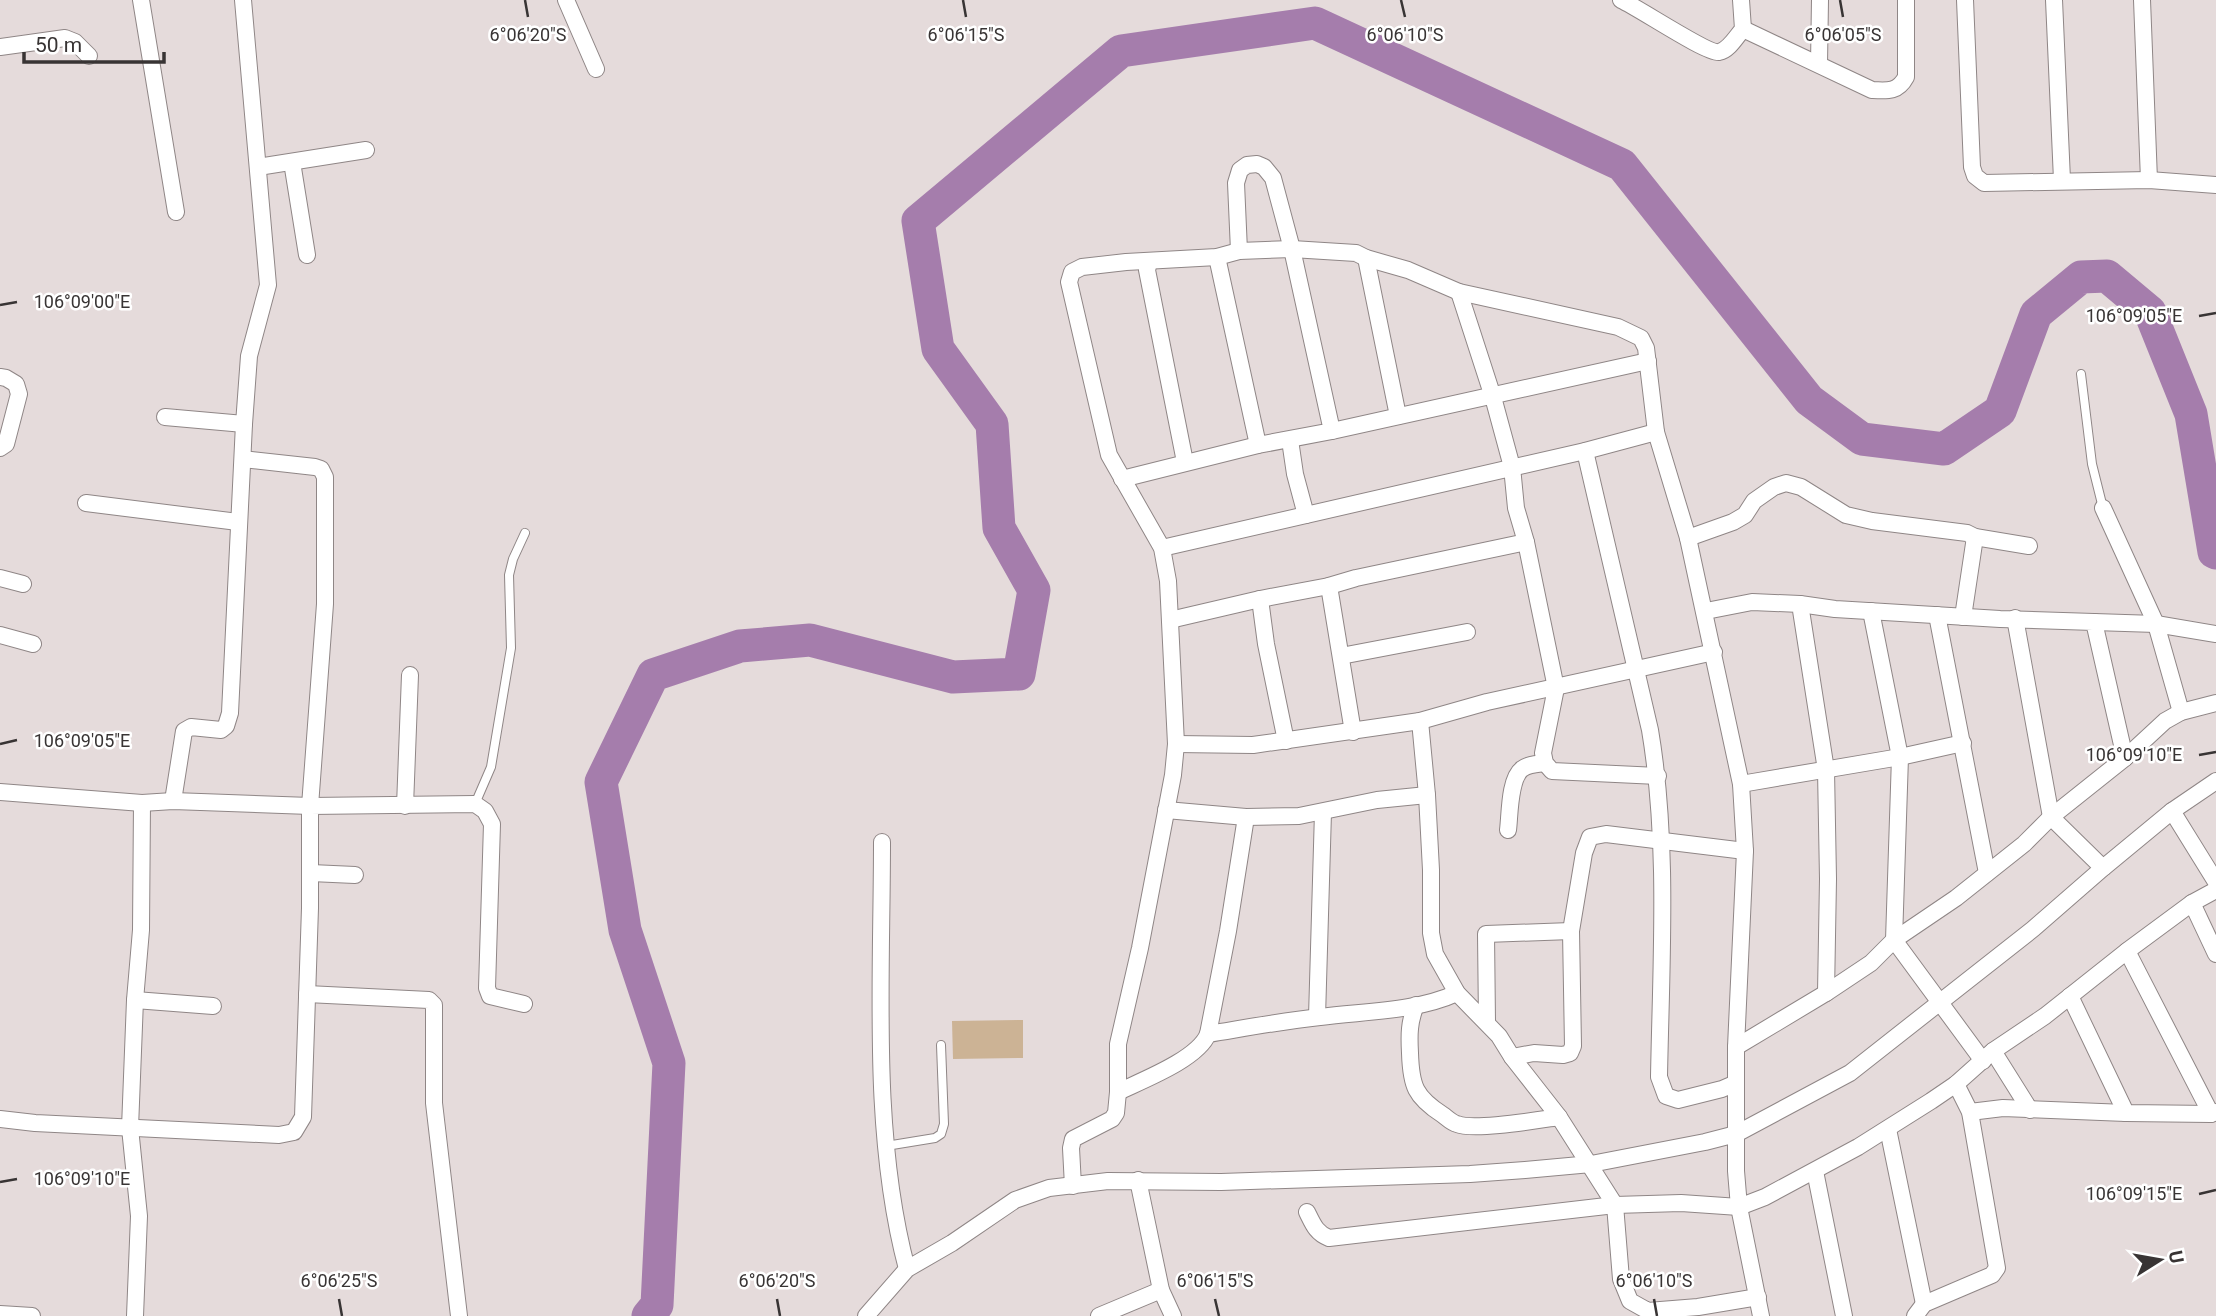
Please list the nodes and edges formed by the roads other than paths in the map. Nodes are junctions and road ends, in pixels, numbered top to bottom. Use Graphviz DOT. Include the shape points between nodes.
graph roads {
  1 [pos="141,0"];
  2 [pos="243,0"];
  3 [pos="566,0"];
  4 [pos="1621,0"];
  5 [pos="1741,0"];
  6 [pos="1820,0"];
  7 [pos="1906,0"];
  8 [pos="1965,0"];
  9 [pos="2054,0"];
  10 [pos="2142,0"];
  11 [pos="1743,29"];
  12 [pos="0,47"];
  13 [pos="89,55"];
  14 [pos="1819,64"];
  15 [pos="596,69"];
  16 [pos="366,149"];
  17 [pos="292,162"];
  18 [pos="258,167"];
  19 [pos="2062,180"];
  20 [pos="2149,180"];
  21 [pos="2216,185"];
  22 [pos="176,212"];
  23 [pos="1292,249"];
  24 [pos="1240,251"];
  25 [pos="307,256"];
  26 [pos="1217,257"];
  27 [pos="1366,258"];
  28 [pos="1149,262"];
  29 [pos="1459,292"];
  30 [pos="1648,360"];
  31 [pos="2081,374"];
  32 [pos="0,377"];
  33 [pos="1493,397"];
  34 [pos="1398,416"];
  35 [pos="165,417"];
  36 [pos="244,424"];
  37 [pos="1332,431"];
  38 [pos="1656,432"];
  39 [pos="1290,440"];
  40 [pos="1258,446"];
  41 [pos="0,448"];
  42 [pos="1585,451"];
  43 [pos="243,459"];
  44 [pos="1185,462"];
  45 [pos="1512,467"];
  46 [pos="1122,479"];
  47 [pos="86,503"];
  48 [pos="2104,508"];
  49 [pos="1306,515"];
  50 [pos="238,522"];
  51 [pos="525,533"];
  52 [pos="1975,537"];
  53 [pos="1688,538"];
  54 [pos="1525,542"];
  55 [pos="2029,546"];
  56 [pos="1162,548"];
  57 [pos="0,578"];
  58 [pos="23,584"];
  59 [pos="1329,586"];
  60 [pos="1260,599"];
  61 [pos="1800,604"];
  62 [pos="1706,611"];
  63 [pos="1871,611"];
  64 [pos="1937,615"];
  65 [pos="1963,617"];
  66 [pos="2015,618"];
  67 [pos="1170,620"];
  68 [pos="2094,622"];
  69 [pos="2156,624"];
  70 [pos="1467,632"];
  71 [pos="2216,634"];
  72 [pos="0,635"];
  73 [pos="33,644"];
  74 [pos="1714,652"];
  75 [pos="1341,656"];
  76 [pos="1636,670"];
  77 [pos="410,675"];
  78 [pos="1556,688"];
  79 [pos="2216,703"];
  80 [pos="2181,712"];
  81 [pos="1420,721"];
  82 [pos="1353,732"];
  83 [pos="1286,741"];
  84 [pos="1963,743"];
  85 [pos="1176,744"];
  86 [pos="1900,757"];
  87 [pos="2126,758"];
  88 [pos="1545,763"];
  89 [pos="1826,769"];
  90 [pos="1658,776"];
  91 [pos="2216,780"];
  92 [pos="1741,784"];
  93 [pos="0,792"];
  94 [pos="1427,794"];
  95 [pos="173,801"];
  96 [pos="142,803"];
  97 [pos="475,804"];
  98 [pos="310,806"];
  99 [pos="405,806"];
  100 [pos="1166,810"];
  101 [pos="2172,811"];
  102 [pos="1323,812"];
  103 [pos="1246,817"];
  104 [pos="2051,817"];
  105 [pos="1508,830"];
  106 [pos="882,842"];
  107 [pos="1661,842"];
  108 [pos="1745,851"];
  109 [pos="2103,867"];
  110 [pos="311,873"];
  111 [pos="1987,873"];
  112 [pos="355,875"];
  113 [pos="2216,882"];
  114 [pos="2216,890"];
  115 [pos="2192,903"];
  116 [pos="1571,931"];
  117 [pos="1894,940"];
  118 [pos="2127,951"];
  119 [pos="2216,954"];
  120 [pos="1457,993"];
  121 [pos="1826,993"];
  122 [pos="307,994"];
  123 [pos="2070,996"];
  124 [pos="135,1000"];
  125 [pos="1941,1003"];
  126 [pos="524,1004"];
  127 [pos="1416,1005"];
  128 [pos="213,1006"];
  129 [pos="1317,1017"];
  130 [pos="1486,1021"];
  131 [pos="1208,1034"];
  132 [pos="941,1045"];
  133 [pos="1736,1047"];
  134 [pos="1988,1056"];
  135 [pos="1512,1057"];
  136 [pos="1735,1083"];
  137 [pos="1955,1084"];
  138 [pos="1118,1092"];
  139 [pos="2030,1110"];
  140 [pos="1970,1112"];
  141 [pos="2126,1113"];
  142 [pos="2213,1113"];
  143 [pos="1559,1117"];
  144 [pos="0,1119"];
  145 [pos="130,1128"];
  146 [pos="1888,1129"];
  147 [pos="1736,1134"];
  148 [pos="886,1146"];
  149 [pos="1591,1164"];
  150 [pos="1815,1171"];
  151 [pos="1138,1180"];
  152 [pos="1073,1186"];
  153 [pos="1615,1205"];
  154 [pos="1739,1207"];
  155 [pos="1307,1212"];
  156 [pos="907,1269"];
  157 [pos="1161,1290"];
  158 [pos="1758,1297"];
  159 [pos="1919,1310"];
  160 [pos="0,1314"];
  161 [pos="32,1316"];
  162 [pos="135,1316"];
  163 [pos="459,1316"];
  164 [pos="866,1316"];
  165 [pos="1099,1316"];
  166 [pos="1173,1316"];
  167 [pos="1761,1316"];
  168 [pos="1844,1316"];
  1 -- 22 [label="street"];
  2 -- 18 [label="street"];
  3 -- 15 [label="street"];
  4 -- 11 [label="street" via="1715,52 1723,50"];
  5 -- 11 [label="street"];
  6 -- 14 [label="street"];
  7 -- 14 [label="street" via="1906,77 1901,85 1891,91 1872,90"];
  8 -- 19 [label="street" via="1975,176 1984,183"];
  9 -- 19 [label="street"];
  10 -- 20 [label="street"];
  11 -- 14 [label="street"];
  12 -- 13 [label="street" via="65,38"];
  16 -- 17 [label="street"];
  17 -- 18 [label="street"];
  17 -- 25 [label="street"];
  18 -- 36 [label="street" via="268,285 249,356"];
  19 -- 20 [label="street"];
  20 -- 21 [label="street"];
  23 -- 24 [label="street"];
  23 -- 24 [label="street" via="1273,178 1257,164 1240,170 1236,183"];
  23 -- 27 [label="street" via="1356,253"];
  23 -- 37 [label="street"];
  24 -- 26 [label="street"];
  26 -- 28 [label="street"];
  26 -- 40 [label="street"];
  27 -- 29 [label="street"];
  27 -- 34 [label="street"];
  28 -- 44 [label="street"];
  28 -- 46 [label="street" via="1082,267 1072,272 1069,282 1108,455"];
  29 -- 30 [label="street" via="1618,327 1641,338"];
  29 -- 33 [label="street"];
  30 -- 33 [label="street"];
  30 -- 38 [label="street"];
  31 -- 48 [label="lane" via="2092,464"];
  32 -- 41 [label="street" via="16,384 19,394 6,444"];
  33 -- 34 [label="street"];
  33 -- 45 [label="street"];
  34 -- 37 [label="street"];
  35 -- 36 [label="street"];
  36 -- 43 [label="street"];
  37 -- 39 [label="street"];
  38 -- 42 [label="street"];
  38 -- 53 [label="street"];
  39 -- 40 [label="street"];
  39 -- 49 [label="street"];
  40 -- 44 [label="street"];
  42 -- 45 [label="street"];
  42 -- 76 [label="street"];
  43 -- 50 [label="street"];
  43 -- 98 [label="street" via="315,467 325,477 325,604"];
  44 -- 46 [label="street"];
  45 -- 49 [label="street"];
  45 -- 54 [label="street"];
  46 -- 56 [label="street"];
  47 -- 50 [label="street"];
  48 -- 69 [label="street"];
  49 -- 56 [label="street"];
  50 -- 95 [label="street" via="228,720 221,730 191,727 184,731"];
  51 -- 97 [label="lane" via="509,575 511,649 491,767"];
  52 -- 53 [label="street" via="1846,515 1801,487 1786,483 1754,501 1745,515"];
  52 -- 55 [label="street"];
  52 -- 65 [label="street"];
  53 -- 62 [label="street"];
  54 -- 59 [label="street"];
  54 -- 78 [label="street"];
  56 -- 67 [label="street"];
  57 -- 58 [label="street"];
  59 -- 60 [label="street"];
  59 -- 75 [label="street"];
  60 -- 67 [label="street"];
  60 -- 83 [label="street"];
  61 -- 62 [label="street" via="1752,602"];
  61 -- 63 [label="street"];
  61 -- 89 [label="street"];
  62 -- 74 [label="street"];
  63 -- 64 [label="street"];
  63 -- 86 [label="street"];
  64 -- 65 [label="street"];
  64 -- 84 [label="street"];
  65 -- 66 [label="street"];
  66 -- 68 [label="street"];
  66 -- 104 [label="street"];
  67 -- 85 [label="street"];
  68 -- 69 [label="street"];
  68 -- 87 [label="street"];
  69 -- 71 [label="street"];
  69 -- 80 [label="street"];
  70 -- 75 [label="street"];
  72 -- 73 [label="street"];
  74 -- 76 [label="street"];
  74 -- 92 [label="street"];
  75 -- 82 [label="street"];
  76 -- 78 [label="street"];
  76 -- 90 [label="street"];
  77 -- 99 [label="street"];
  78 -- 81 [label="street"];
  78 -- 88 [label="street" via="1542,753"];
  79 -- 80 [label="street"];
  80 -- 87 [label="street"];
  81 -- 82 [label="street"];
  81 -- 94 [label="street"];
  82 -- 83 [label="street"];
  83 -- 85 [label="street"];
  84 -- 86 [label="street"];
  84 -- 111 [label="street"];
  85 -- 100 [label="street"];
  86 -- 89 [label="street"];
  86 -- 117 [label="street"];
  87 -- 104 [label="street"];
  88 -- 90 [label="street" via="1552,771"];
  88 -- 105 [label="street" via="1522,769 1516,776"];
  89 -- 92 [label="street"];
  89 -- 121 [label="street"];
  90 -- 107 [label="street"];
  91 -- 101 [label="street"];
  92 -- 108 [label="street"];
  93 -- 96 [label="street"];
  94 -- 102 [label="street"];
  94 -- 120 [label="street" via="1431,933 1435,954"];
  95 -- 96 [label="street"];
  95 -- 98 [label="street"];
  96 -- 124 [label="street" via="141,930"];
  97 -- 99 [label="street"];
  97 -- 126 [label="street" via="492,824 486,988 490,996"];
  98 -- 99 [label="street"];
  98 -- 110 [label="street"];
  100 -- 103 [label="street"];
  100 -- 138 [label="street" via="1118,1044"];
  101 -- 109 [label="street"];
  101 -- 113 [label="street"];
  102 -- 103 [label="street"];
  102 -- 129 [label="street"];
  103 -- 131 [label="street"];
  104 -- 109 [label="street"];
  104 -- 111 [label="street"];
  106 -- 148 [label="street"];
  107 -- 108 [label="street"];
  107 -- 116 [label="street" via="1606,834 1590,837"];
  107 -- 136 [label="street" via="1662,1088 1666,1096 1678,1100"];
  108 -- 133 [label="street"];
  109 -- 125 [label="street"];
  110 -- 112 [label="street"];
  110 -- 122 [label="street"];
  111 -- 117 [label="street"];
  114 -- 115 [label="street"];
  115 -- 118 [label="street"];
  115 -- 119 [label="street"];
  116 -- 130 [label="street" via="1486,934"];
  116 -- 135 [label="street" via="1570,1053"];
  117 -- 121 [label="street" via="1871,963"];
  117 -- 125 [label="street"];
  118 -- 123 [label="street"];
  118 -- 142 [label="street"];
  120 -- 127 [label="street"];
  120 -- 130 [label="street"];
  121 -- 133 [label="street"];
  122 -- 145 [label="street" via="303,1117 295,1132"];
  122 -- 163 [label="street" via="429,1000 434,1005 434,1103"];
  123 -- 134 [label="street"];
  123 -- 141 [label="street"];
  124 -- 128 [label="street"];
  124 -- 145 [label="street"];
  125 -- 134 [label="street"];
  125 -- 147 [label="street" via="1850,1073"];
  127 -- 129 [label="street"];
  127 -- 143 [label="street" via="1409,1035 1412,1080 1429,1106 1468,1126"];
  129 -- 131 [label="street"];
  130 -- 135 [label="street"];
  131 -- 138 [label="street" via="1190,1054"];
  132 -- 148 [label="lane" via="941,1134"];
  133 -- 136 [label="street"];
  134 -- 137 [label="street"];
  134 -- 139 [label="street"];
  135 -- 143 [label="street"];
  136 -- 147 [label="street"];
  137 -- 140 [label="street"];
  137 -- 146 [label="street"];
  138 -- 152 [label="street" via="1112,1119 1073,1139"];
  139 -- 140 [label="street"];
  139 -- 141 [label="street"];
  140 -- 159 [label="street" via="1997,1268 1992,1275"];
  141 -- 142 [label="street"];
  143 -- 149 [label="street"];
  144 -- 145 [label="street"];
  145 -- 162 [label="street" via="139,1216"];
  146 -- 150 [label="street"];
  146 -- 159 [label="street"];
  147 -- 149 [label="street"];
  147 -- 154 [label="street"];
  148 -- 156 [label="street"];
  149 -- 151 [label="street" via="1470,1174"];
  149 -- 153 [label="street"];
  150 -- 154 [label="street"];
  150 -- 168 [label="street"];
  151 -- 152 [label="street"];
  151 -- 157 [label="street"];
  152 -- 156 [label="street" via="1049,1188 1015,1200"];
  153 -- 154 [label="street"];
  153 -- 155 [label="street" via="1329,1238 1313,1226"];
  153 -- 158 [label="street" via="1621,1279 1630,1301 1648,1311"];
  154 -- 158 [label="street"];
  156 -- 164 [label="street"];
  157 -- 165 [label="street"];
  157 -- 166 [label="street"];
  158 -- 167 [label="street"];
  160 -- 161 [label="street"];
}
